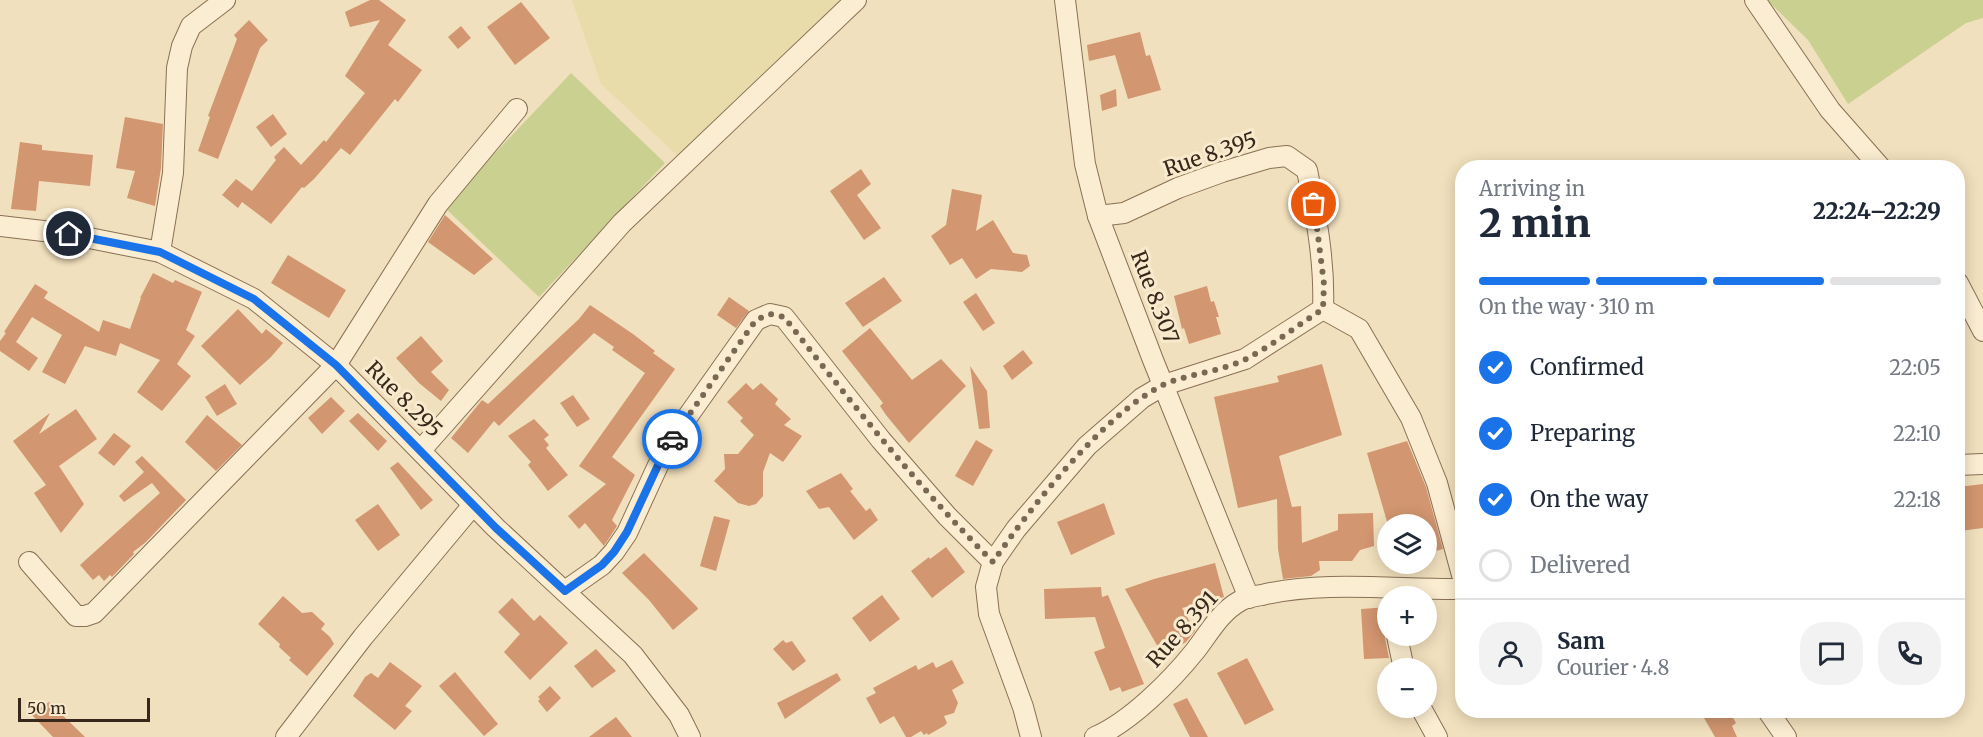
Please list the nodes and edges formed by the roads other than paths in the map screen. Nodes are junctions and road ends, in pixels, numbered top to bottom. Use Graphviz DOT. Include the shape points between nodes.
graph roads {
  1 [pos="196,0"];
  2 [pos="225,0"];
  3 [pos="856,0"];
  4 [pos="1065,0"];
  5 [pos="1755,0"];
  6 [pos="191,26"];
  7 [pos="517,109"];
  8 [pos="1874,160"];
  9 [pos="1098,216"];
  10 [pos="0,226"];
  11 [pos="160,252"];
  12 [pos="1965,296"];
  13 [pos="1323,309"];
  14 [pos="1983,330"];
  15 [pos="336,365"];
  16 [pos="1164,385"];
  17 [pos="421,450"];
  18 [pos="1983,464"];
  19 [pos="1965,465"];
  20 [pos="473,505"];
  21 [pos="1455,549"];
  22 [pos="28,562"];
  23 [pos="993,562"];
  24 [pos="1455,589"];
  25 [pos="1437,590"];
  26 [pos="565,591"];
  27 [pos="1377,593"];
  28 [pos="1249,598"];
  29 [pos="1427,718"];
  30 [pos="1773,718"];
  31 [pos="286,737"];
  32 [pos="690,737"];
  33 [pos="1031,737"];
  34 [pos="1095,737"];
  35 [pos="1437,737"];
  36 [pos="1786,737"];
  1 -- 6 [label="street"];
  2 -- 6 [label="street"];
  3 -- 17 [label="street" via="622,223"];
  4 -- 9 [label="street, Rue 8.307" via="1085,164"];
  5 -- 8 [label="street" via="1830,110"];
  6 -- 11 [label="street" via="177,68 172,173"];
  7 -- 15 [label="street" via="438,204"];
  9 -- 13 [label="street, Rue 8.395" via="1124,213 1222,172 1287,156 1307,170 1322,263"];
  9 -- 16 [label="street, Rue 8.307"];
  10 -- 11 [label="street, Rue 8.295"];
  11 -- 15 [label="street, Rue 8.295" via="254,299"];
  12 -- 14 [label="street"];
  13 -- 16 [label="street" via="1245,359"];
  13 -- 21 [label="street" via="1359,328 1411,418 1437,483"];
  15 -- 17 [label="street, Rue 8.295"];
  15 -- 22 [label="street" via="94,613 76,616"];
  16 -- 23 [label="street" via="1142,398 1088,446 1016,529"];
  16 -- 28 [label="street, Rue 8.307"];
  17 -- 20 [label="street, Rue 8.295"];
  18 -- 19 [label="street"];
  20 -- 26 [label="street, Rue 8.295"];
  20 -- 31 [label="street"];
  23 -- 26 [label="street" via="881,440 784,317 770,314 756,320 671,440 614,552"];
  23 -- 33 [label="street" via="986,587 989,614"];
  24 -- 25 [label="street, Rue 8.391"];
  26 -- 32 [label="street, Rue 8.295" via="633,655 679,715"];
  27 -- 28 [label="street, Rue 8.391" via="1283,589"];
  28 -- 34 [label="street, Rue 8.391" via="1218,618 1194,652 1160,688"];
  29 -- 35 [label="street"];
  30 -- 36 [label="street"];
}
